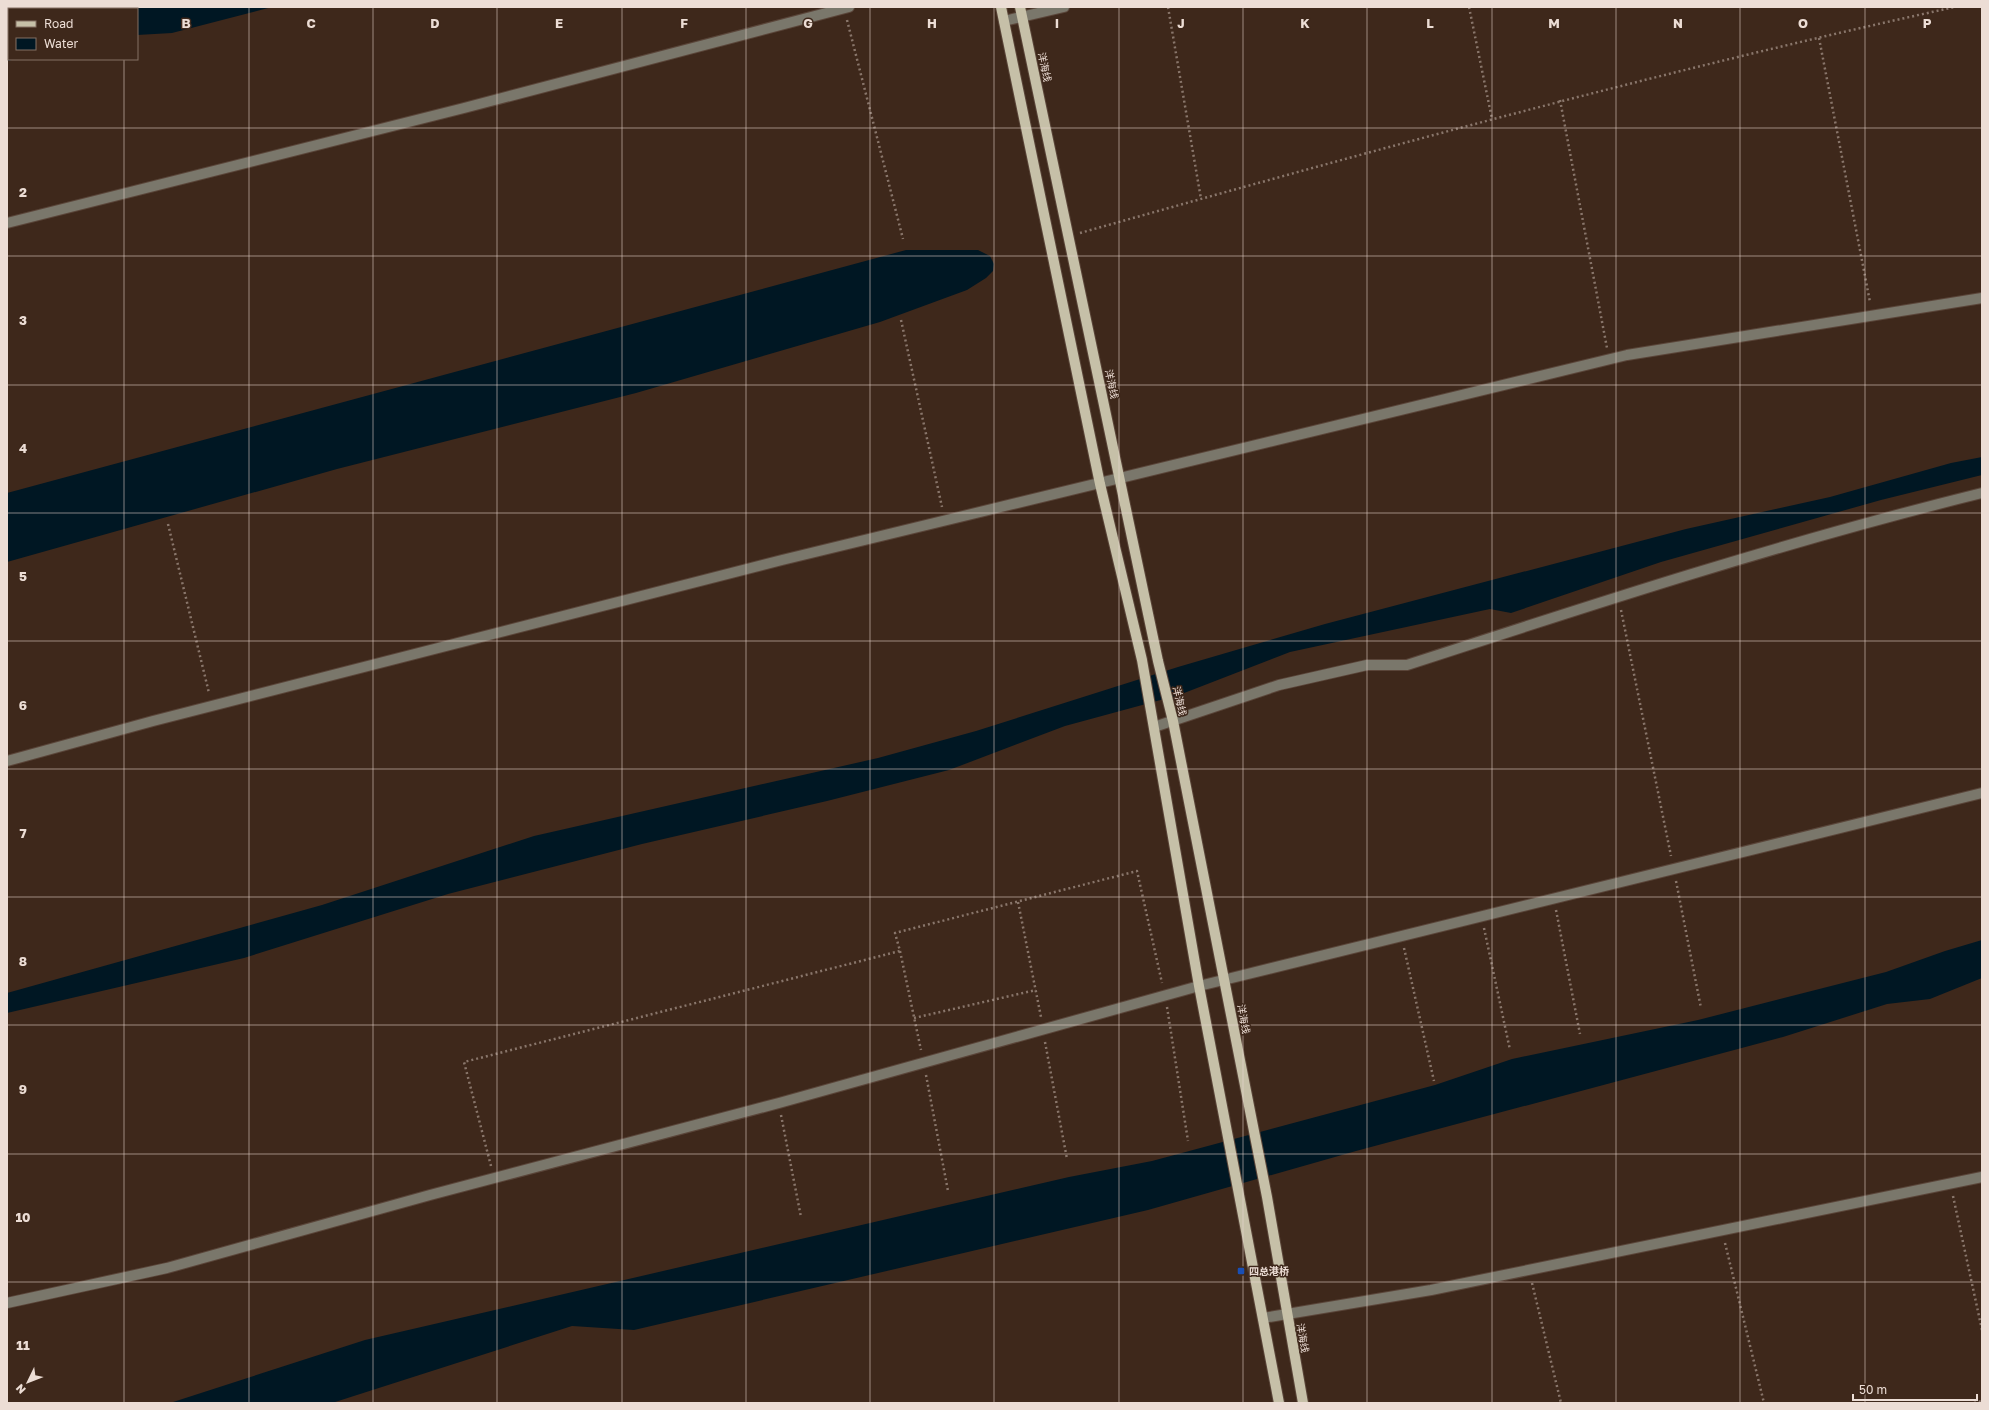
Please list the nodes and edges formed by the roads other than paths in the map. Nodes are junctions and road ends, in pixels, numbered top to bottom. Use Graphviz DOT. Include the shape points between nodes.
graph roads {
  1 [pos="1001,7"];
  2 [pos="1064,7"];
  3 [pos="846,8"];
  4 [pos="1021,12"];
  5 [pos="1004,21"];
  6 [pos="7,223"];
  7 [pos="1982,298"];
  8 [pos="1120,479"];
  9 [pos="1100,484"];
  10 [pos="1982,493"];
  11 [pos="1173,721"];
  12 [pos="1154,727"];
  13 [pos="7,761"];
  14 [pos="1982,793"];
  15 [pos="1224,980"];
  16 [pos="1199,986"];
  17 [pos="1982,1177"];
  18 [pos="7,1303"];
  19 [pos="1287,1314"];
  20 [pos="1263,1318"];
  21 [pos="1280,1403"];
  22 [pos="1303,1403"];
  1 -- 5 [label="main road"];
  2 -- 4 [label="street"];
  3 -- 6 [label="street" via="464,108"];
  4 -- 5 [label="street"];
  4 -- 8 [label="main road, 洋海线"];
  5 -- 9 [label="main road"];
  7 -- 8 [label="street" via="1609,360"];
  8 -- 9 [label="street"];
  8 -- 11 [label="main road, 洋海线"];
  9 -- 12 [label="main road" via="1142,660"];
  9 -- 13 [label="street" via="782,560"];
  10 -- 11 [label="street" via="1890,515 1618,597 1407,665 1367,665 1280,685"];
  11 -- 12 [label="street"];
  11 -- 15 [label="main road, 洋海线"];
  12 -- 16 [label="main road"];
  14 -- 15 [label="street"];
  15 -- 16 [label="street"];
  15 -- 19 [label="main road, 洋海线" via="1267,1197"];
  16 -- 18 [label="street" via="779,1103 167,1268"];
  16 -- 20 [label="main road"];
  17 -- 19 [label="street" via="1430,1290"];
  19 -- 20 [label="street"];
  19 -- 22 [label="main road, 洋海线"];
  20 -- 21 [label="main road"];
}
